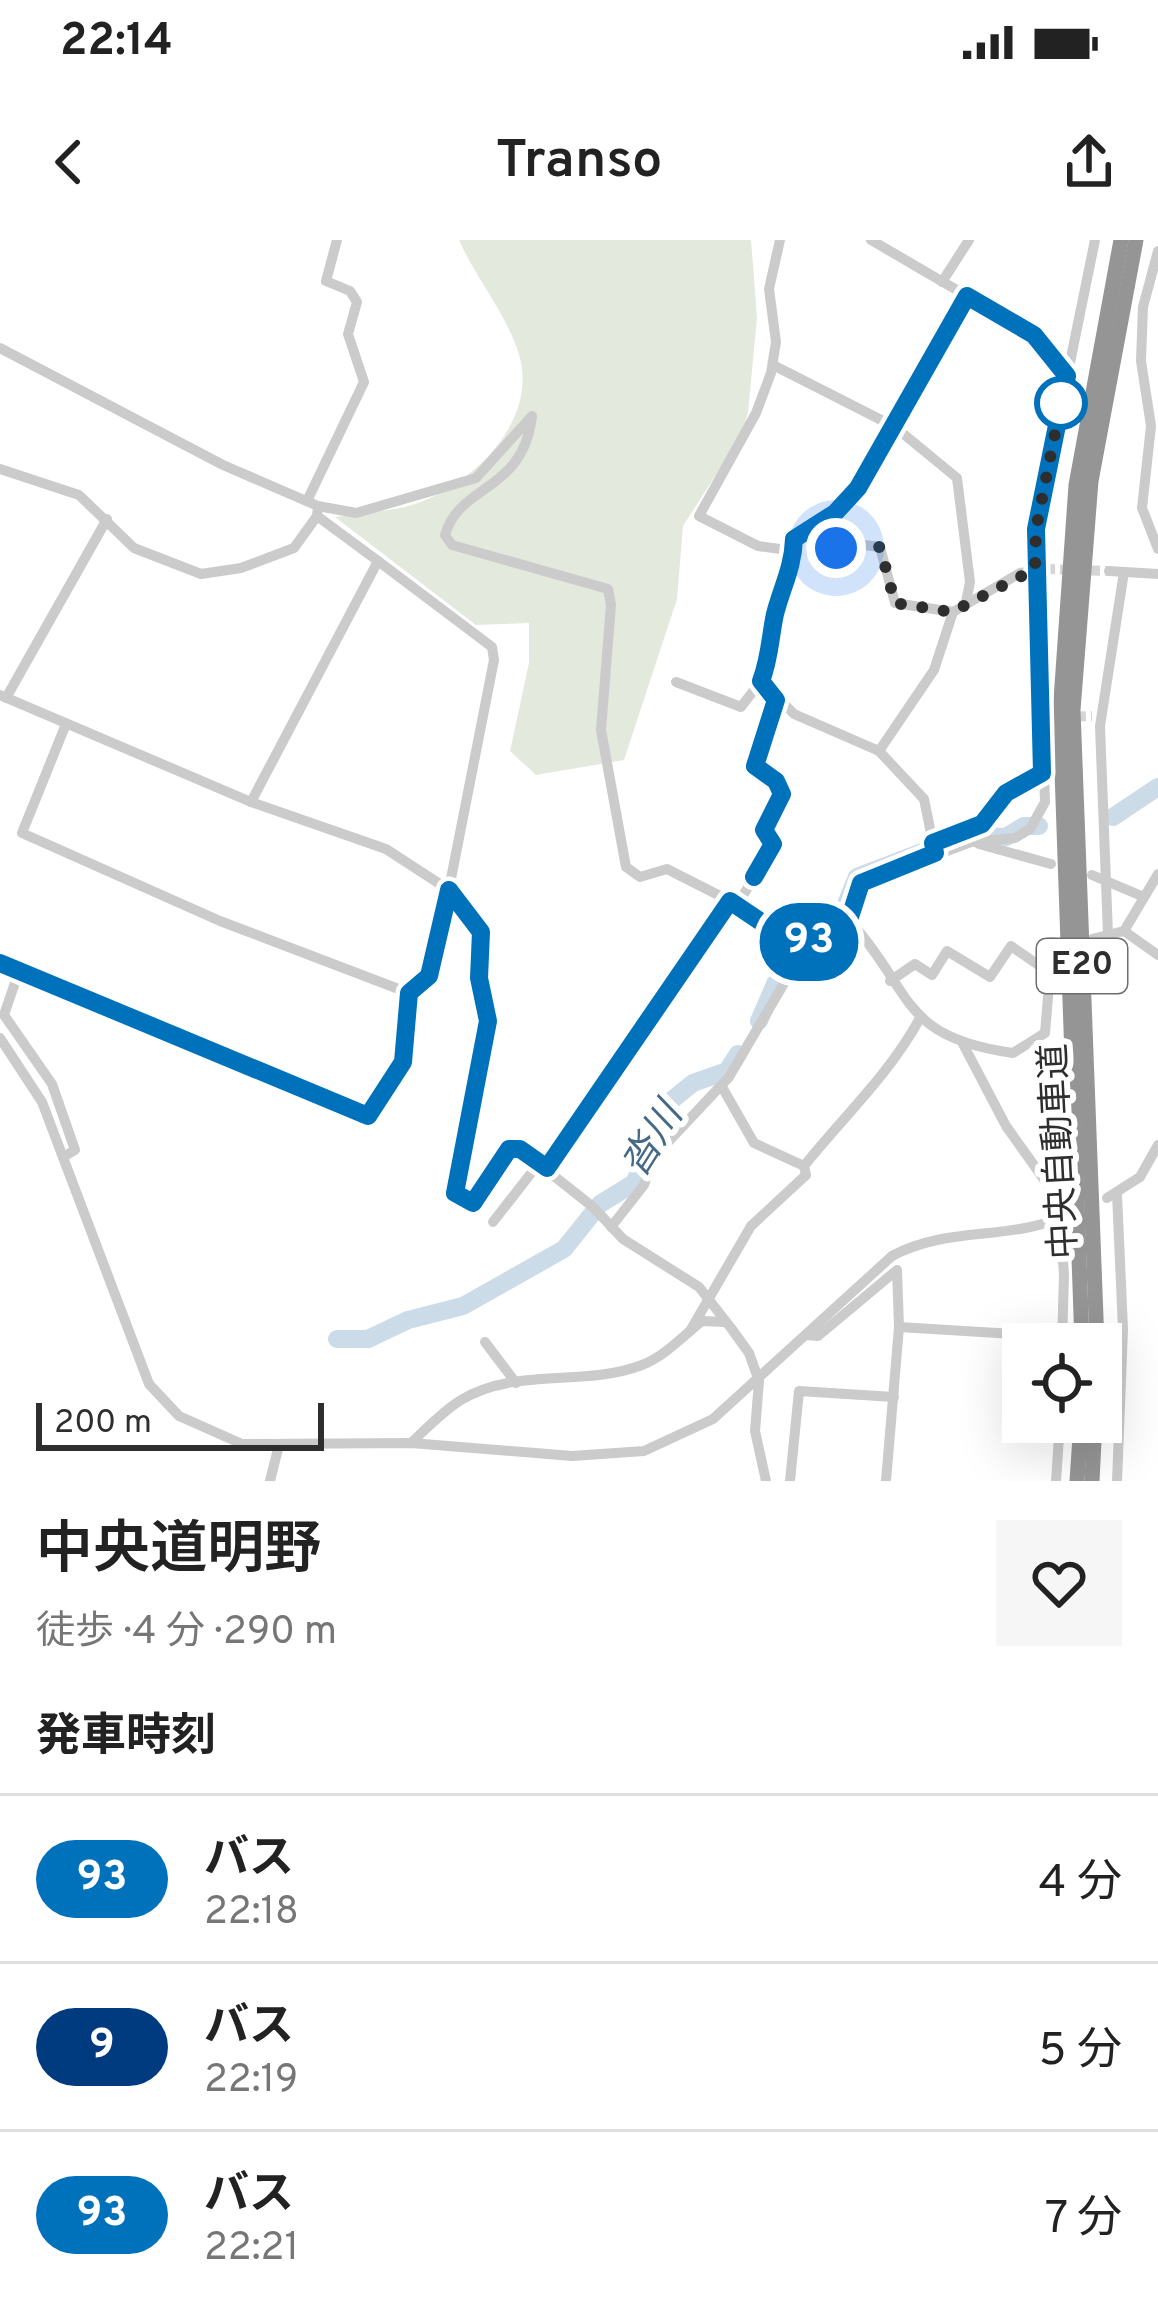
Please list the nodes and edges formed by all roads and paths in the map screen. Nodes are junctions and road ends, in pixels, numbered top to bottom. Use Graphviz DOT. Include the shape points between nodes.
graph roads {
  1 [pos="338,240"];
  2 [pos="780,240"];
  3 [pos="871,240"];
  4 [pos="970,240"];
  5 [pos="1095,240"];
  6 [pos="1121,240"];
  7 [pos="1136,240"];
  8 [pos="1158,251"];
  9 [pos="943,282"];
  10 [pos="967,296"];
  11 [pos="0,349"];
  12 [pos="773,365"];
  13 [pos="1067,376"];
  14 [pos="896,427"];
  15 [pos="0,469"];
  16 [pos="314,508"];
  17 [pos="107,519"];
  18 [pos="1158,549"];
  19 [pos="794,551"];
  20 [pos="378,561"];
  21 [pos="1040,569"];
  22 [pos="1109,571"];
  23 [pos="1124,572"];
  24 [pos="1158,574"];
  25 [pos="966,602"];
  26 [pos="952,612"];
  27 [pos="761,681"];
  28 [pos="676,682"];
  29 [pos="3,697"];
  30 [pos="776,700"];
  31 [pos="66,724"];
  32 [pos="879,751"];
  33 [pos="1042,773"];
  34 [pos="250,802"];
  35 [pos="963,840"];
  36 [pos="934,848"];
  37 [pos="1051,864"];
  38 [pos="1158,874"];
  39 [pos="1092,875"];
  40 [pos="1105,881"];
  41 [pos="449,890"];
  42 [pos="1144,897"];
  43 [pos="734,904"];
  44 [pos="849,920"];
  45 [pos="1124,932"];
  46 [pos="1108,935"];
  47 [pos="1092,939"];
  48 [pos="1053,942"];
  49 [pos="803,950"];
  50 [pos="1158,955"];
  51 [pos="0,963"];
  52 [pos="19,971"];
  53 [pos="1050,973"];
  54 [pos="890,982"];
  55 [pos="409,993"];
  56 [pos="920,1018"];
  57 [pos="0,1038"];
  58 [pos="963,1045"];
  59 [pos="722,1087"];
  60 [pos="1158,1145"];
  61 [pos="63,1157"];
  62 [pos="543,1166"];
  63 [pos="804,1166"];
  64 [pos="1064,1216"];
  65 [pos="494,1222"];
  66 [pos="611,1227"];
  67 [pos="709,1300"];
  68 [pos="725,1322"];
  69 [pos="1062,1323"];
  70 [pos="1081,1323"];
  71 [pos="1096,1323"];
  72 [pos="898,1328"];
  73 [pos="690,1331"];
  74 [pos="807,1335"];
  75 [pos="1002,1336"];
  76 [pos="485,1342"];
  77 [pos="759,1381"];
  78 [pos="516,1382"];
  79 [pos="894,1397"];
  80 [pos="411,1442"];
  81 [pos="1059,1443"];
  82 [pos="1080,1443"];
  83 [pos="1094,1443"];
  84 [pos="279,1445"];
  85 [pos="270,1481"];
  86 [pos="766,1481"];
  87 [pos="790,1481"];
  88 [pos="886,1481"];
  89 [pos="1056,1481"];
  90 [pos="1077,1481"];
  91 [pos="1092,1481"];
  92 [pos="1117,1481"];
  1 -- 16 [label="street" via="326,281 357,302 348,334 364,382"];
  2 -- 12 [label="street" via="769,289"];
  3 -- 9 [label="street"];
  4 -- 9 [label="street"];
  5 -- 13 [label="street"];
  6 -- 70 [label="highway, 中央自動車道 / E20" via="1076,484 1060,714"];
  7 -- 71 [label="highway, 中央自動車道 / E20" via="1090,481 1073,710"];
  8 -- 18 [label="street" via="1143,308 1141,361 1151,426 1142,508"];
  9 -- 10 [label="street"];
  10 -- 13 [label="street" via="1034,335"];
  10 -- 14 [label="street"];
  11 -- 16 [label="street"];
  12 -- 14 [label="street"];
  12 -- 19 [label="street" via="699,516 758,546"];
  13 -- 21 [label="street" via="1036,529"];
  14 -- 19 [label="street" via="858,488 794,539"];
  14 -- 25 [label="street" via="957,478"];
  15 -- 17 [label="street" via="79,495"];
  16 -- 17 [label="street" via="294,548 212,575 144,554"];
  16 -- 20 [label="street"];
  16 -- 43 [label="street" via="356,513 476,478 532,416 512,471 455,514 445,535 452,545 608,589 601,730 620,857 635,875 667,868"];
  17 -- 29 [label="street"];
  19 -- 26 [label="street" via="880,547 895,603"];
  19 -- 27 [label="street"];
  20 -- 34 [label="street"];
  20 -- 41 [label="street" via="492,647"];
  21 -- 25 [label="street"];
  21 -- 33 [label="street"];
  22 -- 23 [label="street"];
  23 -- 24 [label="street"];
  23 -- 40 [label="street" via="1097,716"];
  25 -- 26 [label="street"];
  26 -- 32 [label="street" via="934,670"];
  27 -- 28 [label="street" via="741,706"];
  27 -- 30 [label="street"];
  29 -- 31 [label="street"];
  30 -- 32 [label="street"];
  30 -- 43 [label="street" via="755,766 781,787 764,830 773,844"];
  31 -- 34 [label="street"];
  31 -- 55 [label="street" via="22,833"];
  32 -- 36 [label="street" via="924,799"];
  33 -- 35 [label="street" via="1006,793"];
  33 -- 35 [label="street" via="1045,802 1030,829 1005,841"];
  34 -- 41 [label="street" via="386,849"];
  35 -- 36 [label="street"];
  35 -- 37 [label="street"];
  36 -- 44 [label="street" via="861,883"];
  38 -- 42 [label="street"];
  39 -- 40 [label="street"];
  40 -- 42 [label="street"];
  40 -- 46 [label="street"];
  41 -- 55 [label="street" via="429,976"];
  41 -- 62 [label="street" via="481,932 488,1021 455,1193 473,1203 509,1149"];
  42 -- 45 [label="street"];
  43 -- 49 [label="street"];
  43 -- 62 [label="street"];
  44 -- 49 [label="street"];
  44 -- 54 [label="street" via="878,952"];
  45 -- 46 [label="street"];
  45 -- 50 [label="street"];
  46 -- 47 [label="street"];
  48 -- 53 [label="street"];
  49 -- 59 [label="street"];
  51 -- 52 [label="street"];
  52 -- 55 [label="street" via="368,1116 403,1062"];
  52 -- 61 [label="street" via="4,1015 57,1096 75,1150"];
  53 -- 54 [label="street" via="1011,946 990,977 947,951 932,975 915,964"];
  53 -- 58 [label="street" via="1045,1033 1013,1053"];
  54 -- 56 [label="street"];
  56 -- 58 [label="street"];
  56 -- 63 [label="street" via="880,1084"];
  57 -- 61 [label="street" via="27,1074"];
  58 -- 64 [label="street"];
  59 -- 63 [label="street" via="754,1143"];
  59 -- 66 [label="street" via="653,1158 644,1185"];
  60 -- 92 [label="street" via="1140,1178 1112,1196 1124,1329"];
  61 -- 84 [label="street" via="149,1384 200,1429 242,1444"];
  62 -- 65 [label="street"];
  62 -- 66 [label="street"];
  63 -- 67 [label="street" via="806,1175 751,1226"];
  64 -- 69 [label="street"];
  64 -- 74 [label="street" via="912,1244"];
  66 -- 67 [label="street"];
  67 -- 68 [label="street"];
  67 -- 73 [label="street"];
  68 -- 73 [label="street"];
  68 -- 77 [label="street"];
  72 -- 74 [label="street" via="897,1270 818,1336"];
  72 -- 75 [label="street"];
  72 -- 79 [label="street"];
  73 -- 78 [label="street" via="659,1356 616,1373"];
  74 -- 77 [label="street"];
  76 -- 78 [label="street"];
  77 -- 80 [label="street" via="703,1426 644,1450 572,1456"];
  77 -- 86 [label="street" via="755,1431"];
  78 -- 80 [label="street" via="461,1399"];
  79 -- 87 [label="street" via="799,1391"];
  79 -- 88 [label="street"];
  80 -- 84 [label="street"];
  81 -- 89 [label="street"];
  82 -- 90 [label="highway"];
  83 -- 91 [label="highway"];
  84 -- 85 [label="street"];
}
